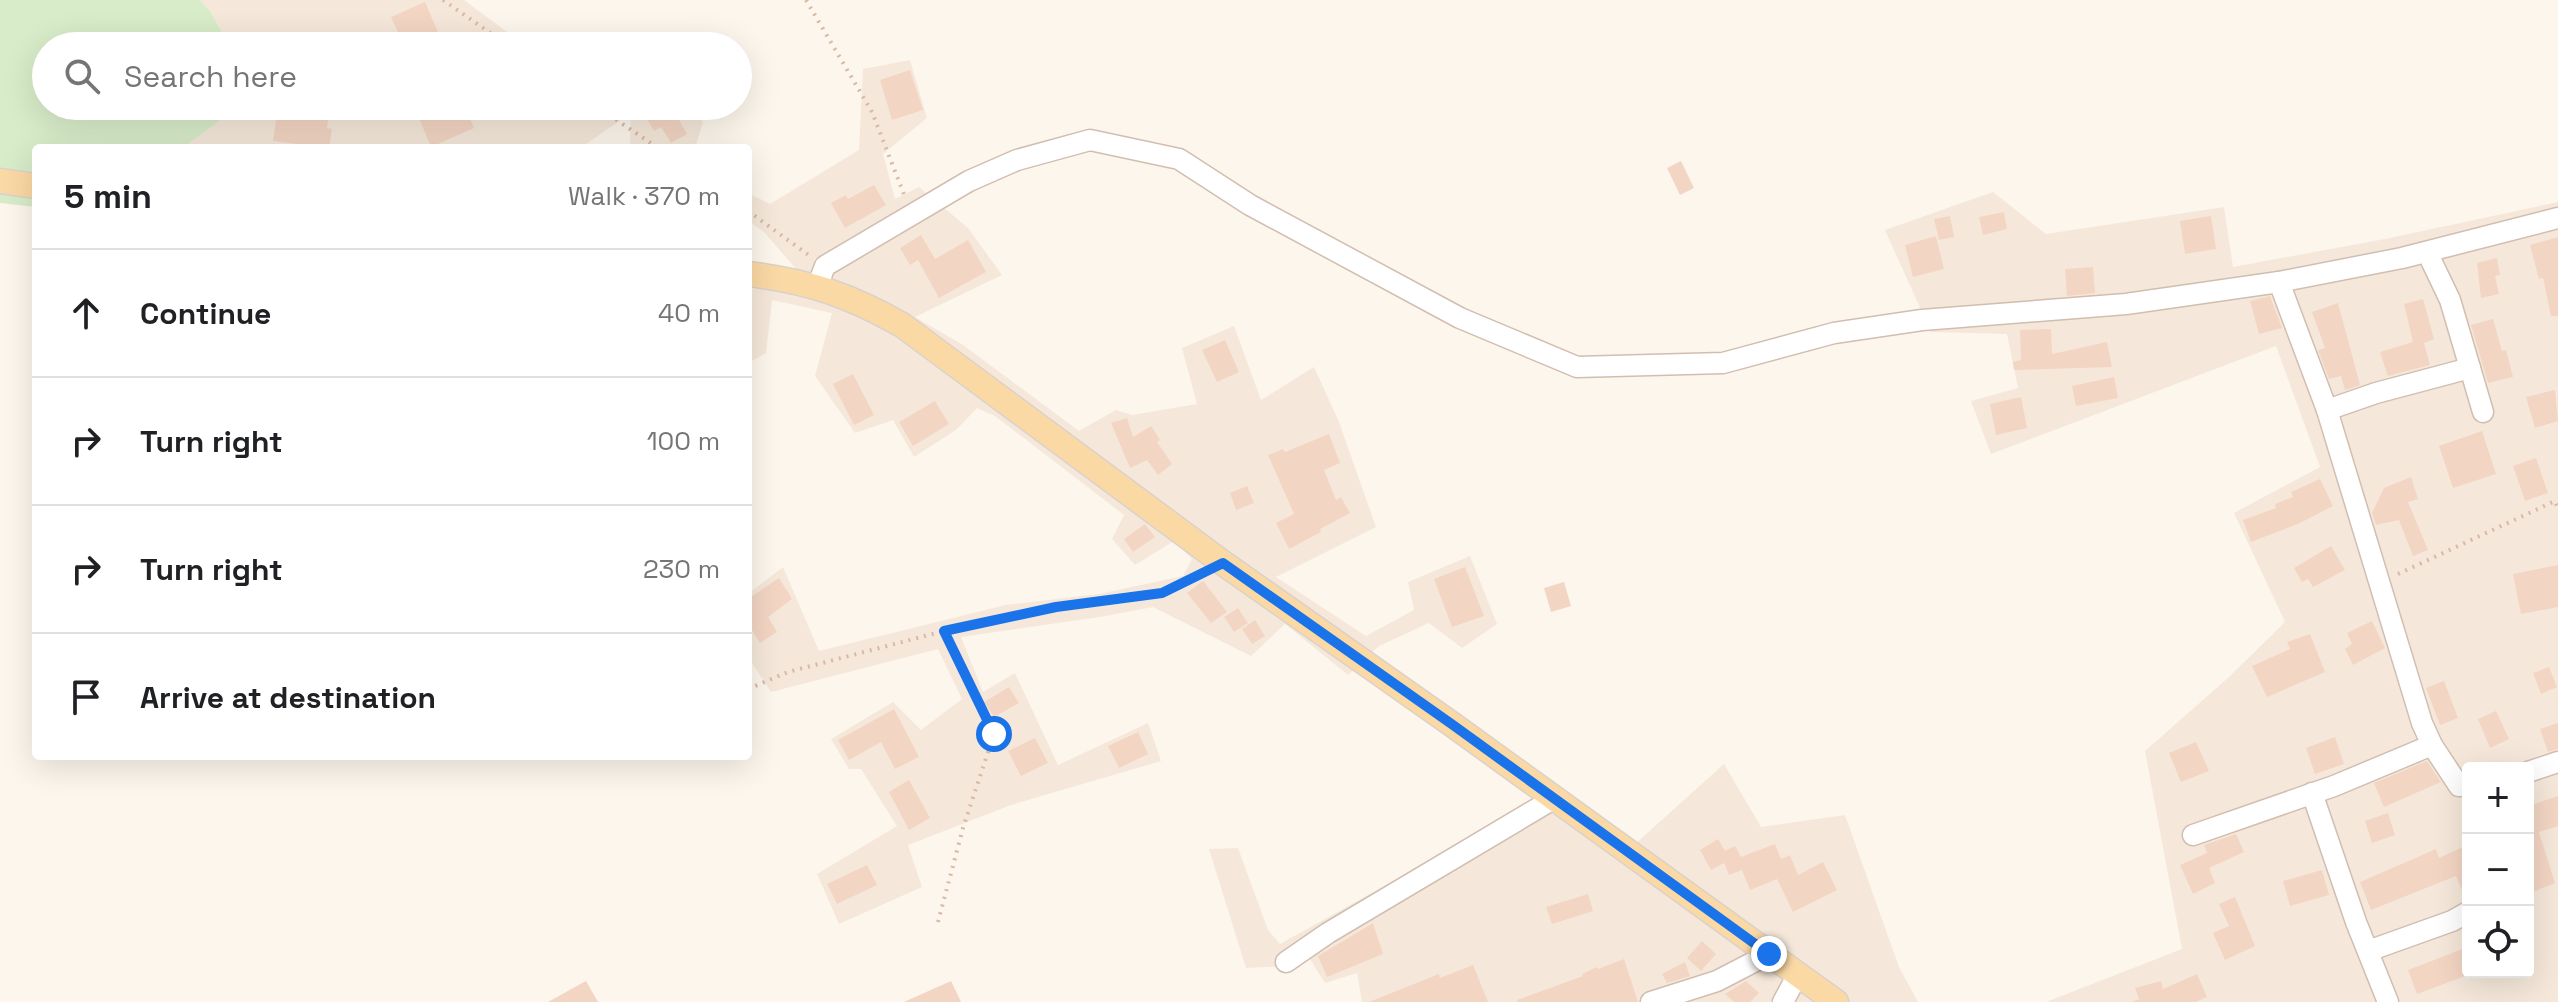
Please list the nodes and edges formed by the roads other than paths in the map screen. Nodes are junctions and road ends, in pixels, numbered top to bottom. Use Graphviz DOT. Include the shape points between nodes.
graph roads {
  1 [pos="0,181"];
  2 [pos="32,185"];
  3 [pos="2558,218"];
  4 [pos="2427,252"];
  5 [pos="752,275"];
  6 [pos="821,277"];
  7 [pos="2279,282"];
  8 [pos="2470,368"];
  9 [pos="2327,410"];
  10 [pos="2483,412"];
  11 [pos="2432,745"];
  12 [pos="2558,762"];
  13 [pos="2534,770"];
  14 [pos="2462,786"];
  15 [pos="2312,793"];
  16 [pos="1555,798"];
  17 [pos="2193,835"];
  18 [pos="2462,915"];
  19 [pos="2368,951"];
  20 [pos="1769,954"];
  21 [pos="1286,962"];
  22 [pos="1798,974"];
  23 [pos="1651,1002"];
  24 [pos="1783,1002"];
  25 [pos="1836,1002"];
  26 [pos="2388,1002"];
  1 -- 2 [label="main road"];
  3 -- 4 [label="street"];
  4 -- 7 [label="street"];
  4 -- 8 [label="street" via="2450,300"];
  5 -- 6 [label="main road"];
  6 -- 7 [label="street" via="969,181 1017,160 1090,140 1179,159 1250,205 1460,318 1577,367 1723,363 1834,333 1922,320 2126,304"];
  6 -- 16 [label="main road" via="902,325 1223,563"];
  7 -- 9 [label="street"];
  8 -- 9 [label="street"];
  8 -- 10 [label="street"];
  9 -- 11 [label="street"];
  11 -- 14 [label="street"];
  11 -- 15 [label="street"];
  12 -- 13 [label="street"];
  15 -- 17 [label="street"];
  15 -- 19 [label="street"];
  16 -- 20 [label="main road"];
  16 -- 21 [label="street"];
  18 -- 19 [label="street"];
  19 -- 26 [label="street"];
  20 -- 22 [label="main road"];
  20 -- 23 [label="street" via="1717,981"];
  22 -- 24 [label="street"];
  22 -- 25 [label="main road"];
}
